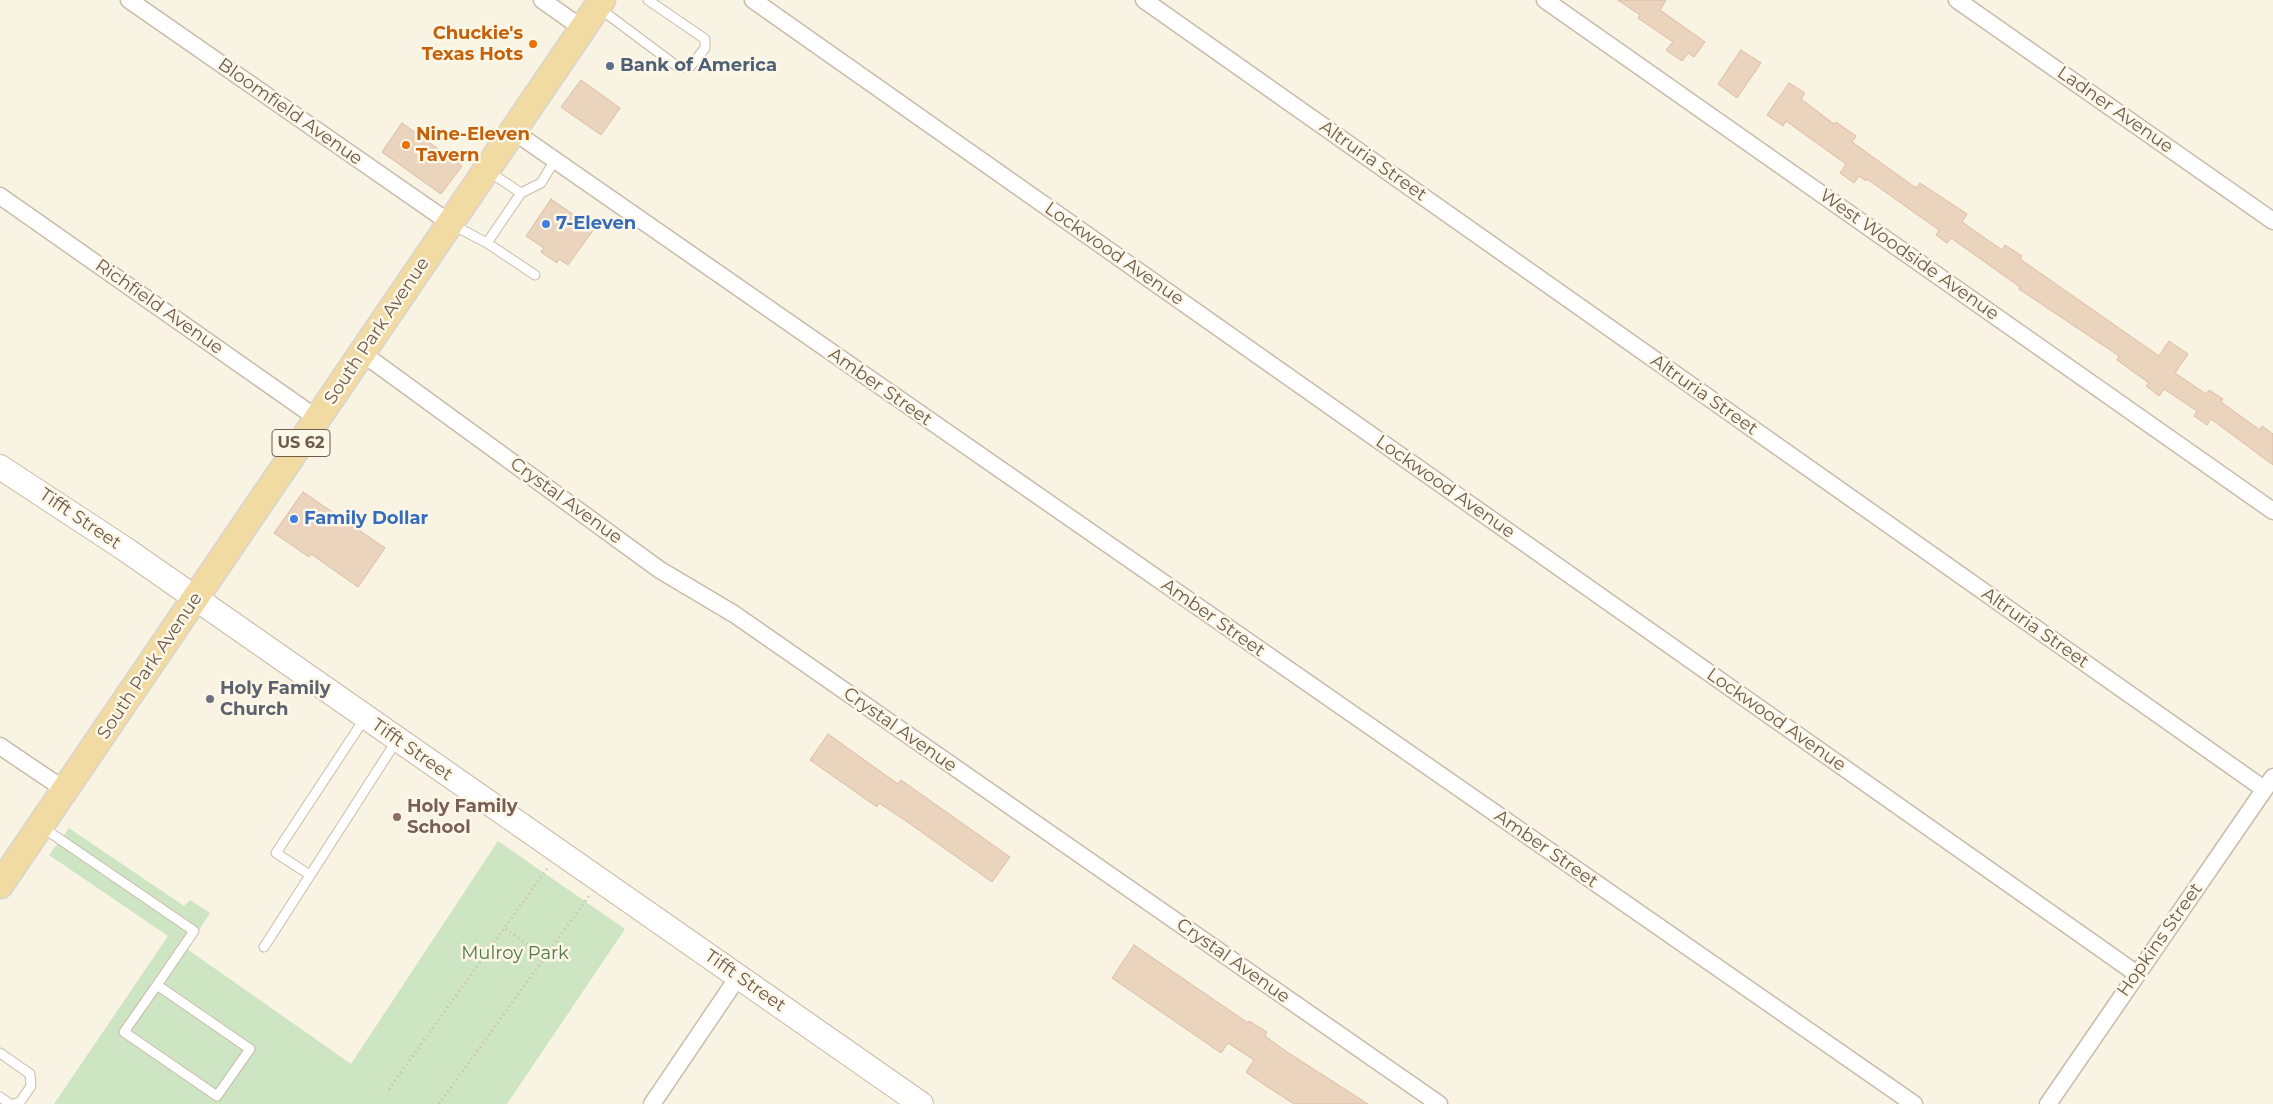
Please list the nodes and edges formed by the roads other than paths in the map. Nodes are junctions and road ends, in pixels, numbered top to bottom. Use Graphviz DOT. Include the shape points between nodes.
graph roads {
  1 [pos="129,0"];
  2 [pos="542,0"];
  3 [pos="648,0"];
  4 [pos="753,0"];
  5 [pos="1144,0"];
  6 [pos="1545,0"];
  7 [pos="1957,0"];
  8 [pos="600,3"];
  9 [pos="583,29"];
  10 [pos="513,131"];
  11 [pos="555,160"];
  12 [pos="487,170"];
  13 [pos="521,192"];
  14 [pos="0,196"];
  15 [pos="2273,221"];
  16 [pos="450,224"];
  17 [pos="487,242"];
  18 [pos="535,275"];
  19 [pos="362,353"];
  20 [pos="318,419"];
  21 [pos="0,467"];
  22 [pos="2273,510"];
  23 [pos="196,599"];
  24 [pos="365,717"];
  25 [pos="397,739"];
  26 [pos="0,746"];
  27 [pos="2269,783"];
  28 [pos="65,790"];
  29 [pos="41,826"];
  30 [pos="310,875"];
  31 [pos="0,885"];
  32 [pos="264,947"];
  33 [pos="2137,974"];
  34 [pos="738,977"];
  35 [pos="157,985"];
  36 [pos="0,1053"];
  37 [pos="0,1098"];
  38 [pos="10,1104"];
  39 [pos="14,1104"];
  40 [pos="652,1104"];
  41 [pos="921,1104"];
  42 [pos="1439,1104"];
  43 [pos="1914,1104"];
  44 [pos="2048,1104"];
  1 -- 16 [label="street, Bloomfield Avenue"];
  2 -- 9 [label="street"];
  3 -- 8 [label="lane" via="705,39 704,48 690,67 678,68"];
  4 -- 33 [label="street, Lockwood Avenue"];
  5 -- 27 [label="street, Altruria Street"];
  6 -- 22 [label="street, West Woodside Avenue"];
  7 -- 15 [label="street, Ladner Avenue"];
  8 -- 9 [label="main road, South Park Avenue / US 62"];
  9 -- 10 [label="main road, South Park Avenue / US 62"];
  10 -- 11 [label="street, Amber Street"];
  10 -- 12 [label="main road, South Park Avenue / US 62"];
  11 -- 13 [label="lane" via="541,184"];
  11 -- 43 [label="street, Amber Street"];
  12 -- 13 [label="lane"];
  12 -- 16 [label="main road, South Park Avenue / US 62"];
  13 -- 17 [label="lane"];
  14 -- 20 [label="street, Richfield Avenue"];
  16 -- 17 [label="lane"];
  16 -- 19 [label="main road, South Park Avenue / US 62"];
  17 -- 18 [label="lane"];
  19 -- 20 [label="main road, South Park Avenue / US 62"];
  19 -- 42 [label="street, Crystal Avenue" via="660,570 742,620"];
  20 -- 23 [label="main road, South Park Avenue / US 62"];
  21 -- 23 [label="street, Tifft Street" via="110,538"];
  23 -- 24 [label="street, Tifft Street"];
  23 -- 28 [label="main road, South Park Avenue / US 62"];
  24 -- 25 [label="street, Tifft Street"];
  24 -- 30 [label="lane" via="276,853"];
  25 -- 30 [label="lane"];
  25 -- 34 [label="street, Tifft Street"];
  26 -- 28 [label="street"];
  27 -- 33 [label="street, Hopkins Street"];
  28 -- 29 [label="main road, South Park Avenue / US 62"];
  29 -- 31 [label="main road, South Park Avenue / US 62"];
  29 -- 35 [label="lane" via="194,931"];
  30 -- 32 [label="lane"];
  33 -- 44 [label="street, Hopkins Street"];
  34 -- 40 [label="street"];
  34 -- 41 [label="street, Tifft Street"];
  35 -- 35 [label="lane" via="124,1032 217,1096 250,1049"];
  36 -- 39 [label="lane" via="30,1074 31,1086 20,1102"];
  37 -- 38 [label="lane"];
}
